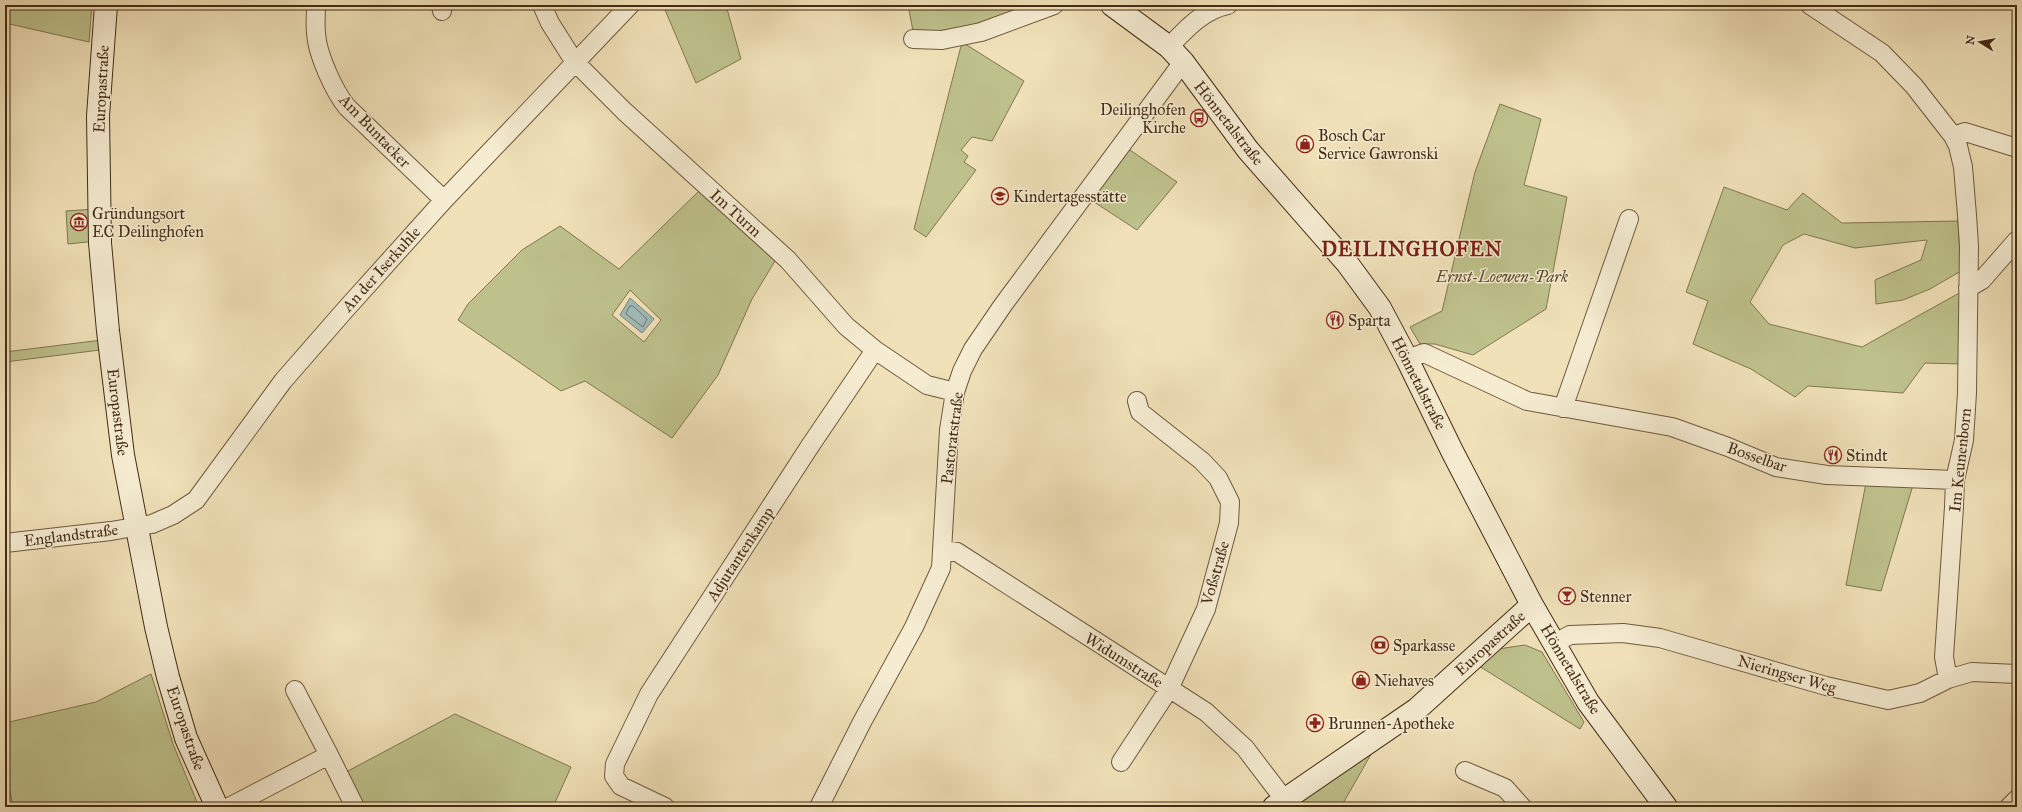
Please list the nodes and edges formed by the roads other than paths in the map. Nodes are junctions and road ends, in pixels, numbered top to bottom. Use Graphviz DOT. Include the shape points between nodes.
graph roads {
  1 [pos="106,5"];
  2 [pos="316,5"];
  3 [pos="542,5"];
  4 [pos="630,5"];
  5 [pos="1054,5"];
  6 [pos="1112,5"];
  7 [pos="1228,5"];
  8 [pos="1810,5"];
  9 [pos="913,39"];
  10 [pos="1176,55"];
  11 [pos="574,61"];
  12 [pos="1953,136"];
  13 [pos="2017,148"];
  14 [pos="444,200"];
  15 [pos="1629,219"];
  16 [pos="2017,240"];
  17 [pos="1968,288"];
  18 [pos="875,350"];
  19 [pos="1408,359"];
  20 [pos="955,392"];
  21 [pos="1137,402"];
  22 [pos="1563,408"];
  23 [pos="1955,480"];
  24 [pos="137,527"];
  25 [pos="5,543"];
  26 [pos="942,550"];
  27 [pos="1532,605"];
  28 [pos="1555,643"];
  29 [pos="2017,674"];
  30 [pos="1948,679"];
  31 [pos="1169,689"];
  32 [pos="296,690"];
  33 [pos="329,755"];
  34 [pos="1121,762"];
  35 [pos="1465,771"];
  36 [pos="2017,799"];
  37 [pos="1283,804"];
  38 [pos="820,806"];
  39 [pos="217,807"];
  40 [pos="229,807"];
  41 [pos="355,807"];
  42 [pos="664,807"];
  43 [pos="1522,807"];
  44 [pos="1666,807"];
  45 [pos="2009,807"];
  1 -- 24 [label="street, Europastraße" via="98,116 100,243 123,455"];
  2 -- 14 [label="street, Am Buntacker" via="316,35 324,66 338,96"];
  3 -- 11 [label="street, Im Turm"];
  4 -- 11 [label="street, An der Iserkuhle"];
  5 -- 9 [label="street" via="981,32 942,40"];
  6 -- 10 [label="street, Hönnetalstraße"];
  7 -- 10 [label="street, Pastoratstraße" via="1216,7 1190,25"];
  8 -- 12 [label="street, Im Keunenborn" via="1882,53 1914,86"];
  10 -- 19 [label="street, Hönnetalstraße" via="1248,150 1347,263 1380,308"];
  10 -- 20 [label="street, Pastoratstraße" via="973,349 962,370"];
  11 -- 14 [label="street, An der Iserkuhle"];
  11 -- 18 [label="street, Im Turm" via="624,111 788,260 846,326"];
  12 -- 13 [label="street" via="1965,132"];
  12 -- 17 [label="street, Im Keunenborn" via="1963,167 1968,215"];
  14 -- 24 [label="street, An der Iserkuhle" via="283,381 196,500 173,515"];
  15 -- 22 [label="street"];
  16 -- 17 [label="street" via="1982,280"];
  17 -- 23 [label="street, Im Keunenborn" via="1964,440"];
  18 -- 20 [label="street, Im Turm" via="927,385"];
  18 -- 42 [label="street, Adjutantenkamp" via="649,694 615,764 614,776 621,786"];
  19 -- 22 [label="street, Bosselbar" via="1424,353 1527,401"];
  19 -- 27 [label="street, Hönnetalstraße" via="1452,451"];
  20 -- 26 [label="street, Pastoratstraße" via="949,430"];
  21 -- 31 [label="street, Voßstraße" via="1140,412 1202,461 1218,478 1230,502 1229,523 1206,609"];
  22 -- 23 [label="street, Bosselbar" via="1672,427 1776,467 1828,475"];
  23 -- 30 [label="street, Im Keunenborn" via="1944,657"];
  24 -- 25 [label="street, Englandstraße"];
  24 -- 39 [label="street, Europastraße" via="168,677 186,738"];
  26 -- 31 [label="street, Widumstraße" via="957,552"];
  26 -- 38 [label="street, Pastoratstraße" via="941,568 918,621 862,722"];
  27 -- 28 [label="street, Hönnetalstraße"];
  27 -- 37 [label="street, Europastraße" via="1417,709"];
  28 -- 30 [label="street, Nieringser Weg" via="1570,636 1592,634 1623,633 1660,638 1826,686 1888,700 1920,693"];
  28 -- 44 [label="street, Hönnetalstraße" via="1588,702"];
  29 -- 30 [label="street, Nieringser Weg" via="1972,672"];
  31 -- 34 [label="street, Voßstraße"];
  31 -- 37 [label="street, Widumstraße" via="1206,712 1245,748"];
  32 -- 33 [label="street"];
  33 -- 40 [label="street"];
  33 -- 41 [label="street"];
  35 -- 43 [label="street" via="1505,788"];
  36 -- 45 [label="street"];
}
